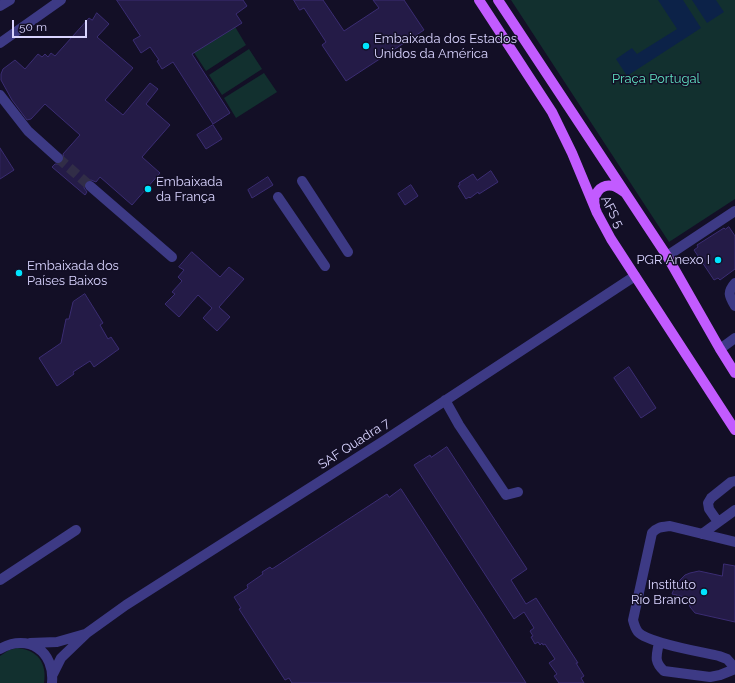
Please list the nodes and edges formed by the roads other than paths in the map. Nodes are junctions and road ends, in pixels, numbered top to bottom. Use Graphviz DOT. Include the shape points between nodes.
graph roads {
  1 [pos="10,0"];
  2 [pos="61,0"];
  3 [pos="478,0"];
  4 [pos="498,0"];
  5 [pos="0,6"];
  6 [pos="0,42"];
  7 [pos="0,95"];
  8 [pos="58,158"];
  9 [pos="302,182"];
  10 [pos="90,186"];
  11 [pos="626,193"];
  12 [pos="278,197"];
  13 [pos="735,211"];
  14 [pos="597,213"];
  15 [pos="348,252"];
  16 [pos="667,256"];
  17 [pos="172,257"];
  18 [pos="325,266"];
  19 [pos="635,276"];
  20 [pos="735,283"];
  21 [pos="735,306"];
  22 [pos="735,338"];
  23 [pos="720,349"];
  24 [pos="735,373"];
  25 [pos="445,400"];
  26 [pos="735,430"];
  27 [pos="735,481"];
  28 [pos="518,492"];
  29 [pos="735,510"];
  30 [pos="718,522"];
  31 [pos="76,530"];
  32 [pos="702,534"];
  33 [pos="734,540"];
  34 [pos="0,580"];
  35 [pos="87,633"];
  36 [pos="659,642"];
  37 [pos="29,644"];
  38 [pos="0,649"];
  39 [pos="735,668"];
  40 [pos="52,678"];
  1 -- 5 [label="street"];
  2 -- 6 [label="street"];
  3 -- 14 [label="main road, AFS 5" via="552,112"];
  4 -- 11 [label="main road, AFS 5"];
  7 -- 8 [label="street" via="28,131"];
  9 -- 15 [label="street"];
  10 -- 17 [label="street"];
  11 -- 14 [label="main road" via="613,186 600,189 594,201"];
  11 -- 16 [label="main road, AFS 5"];
  12 -- 18 [label="street"];
  13 -- 16 [label="street"];
  14 -- 19 [label="main road, AFS 5"];
  16 -- 23 [label="main road, AFS 5"];
  19 -- 25 [label="street, SAF Quadra 7"];
  19 -- 26 [label="main road, AFS 5"];
  20 -- 21 [label="street" via="730,288 729,297"];
  22 -- 23 [label="street"];
  23 -- 24 [label="main road, AFS 5"];
  25 -- 28 [label="street" via="506,495"];
  25 -- 35 [label="street, SAF Quadra 7" via="126,605"];
  27 -- 30 [label="street" via="708,503"];
  29 -- 30 [label="street"];
  30 -- 32 [label="street"];
  31 -- 34 [label="street"];
  32 -- 33 [label="street"];
  32 -- 36 [label="street" via="670,526 660,527 652,533 634,626 643,635"];
  35 -- 37 [label="street, SAF Quadra 7" via="57,642"];
  35 -- 40 [label="street, SAF Quadra 7" via="61,658"];
  36 -- 39 [label="street" via="719,656"];
  36 -- 39 [label="street" via="656,661 664,671 710,677"];
  37 -- 38 [label="street, SAF Quadra 7" via="17,642"];
  37 -- 40 [label="street" via="46,655 51,664"];
}
